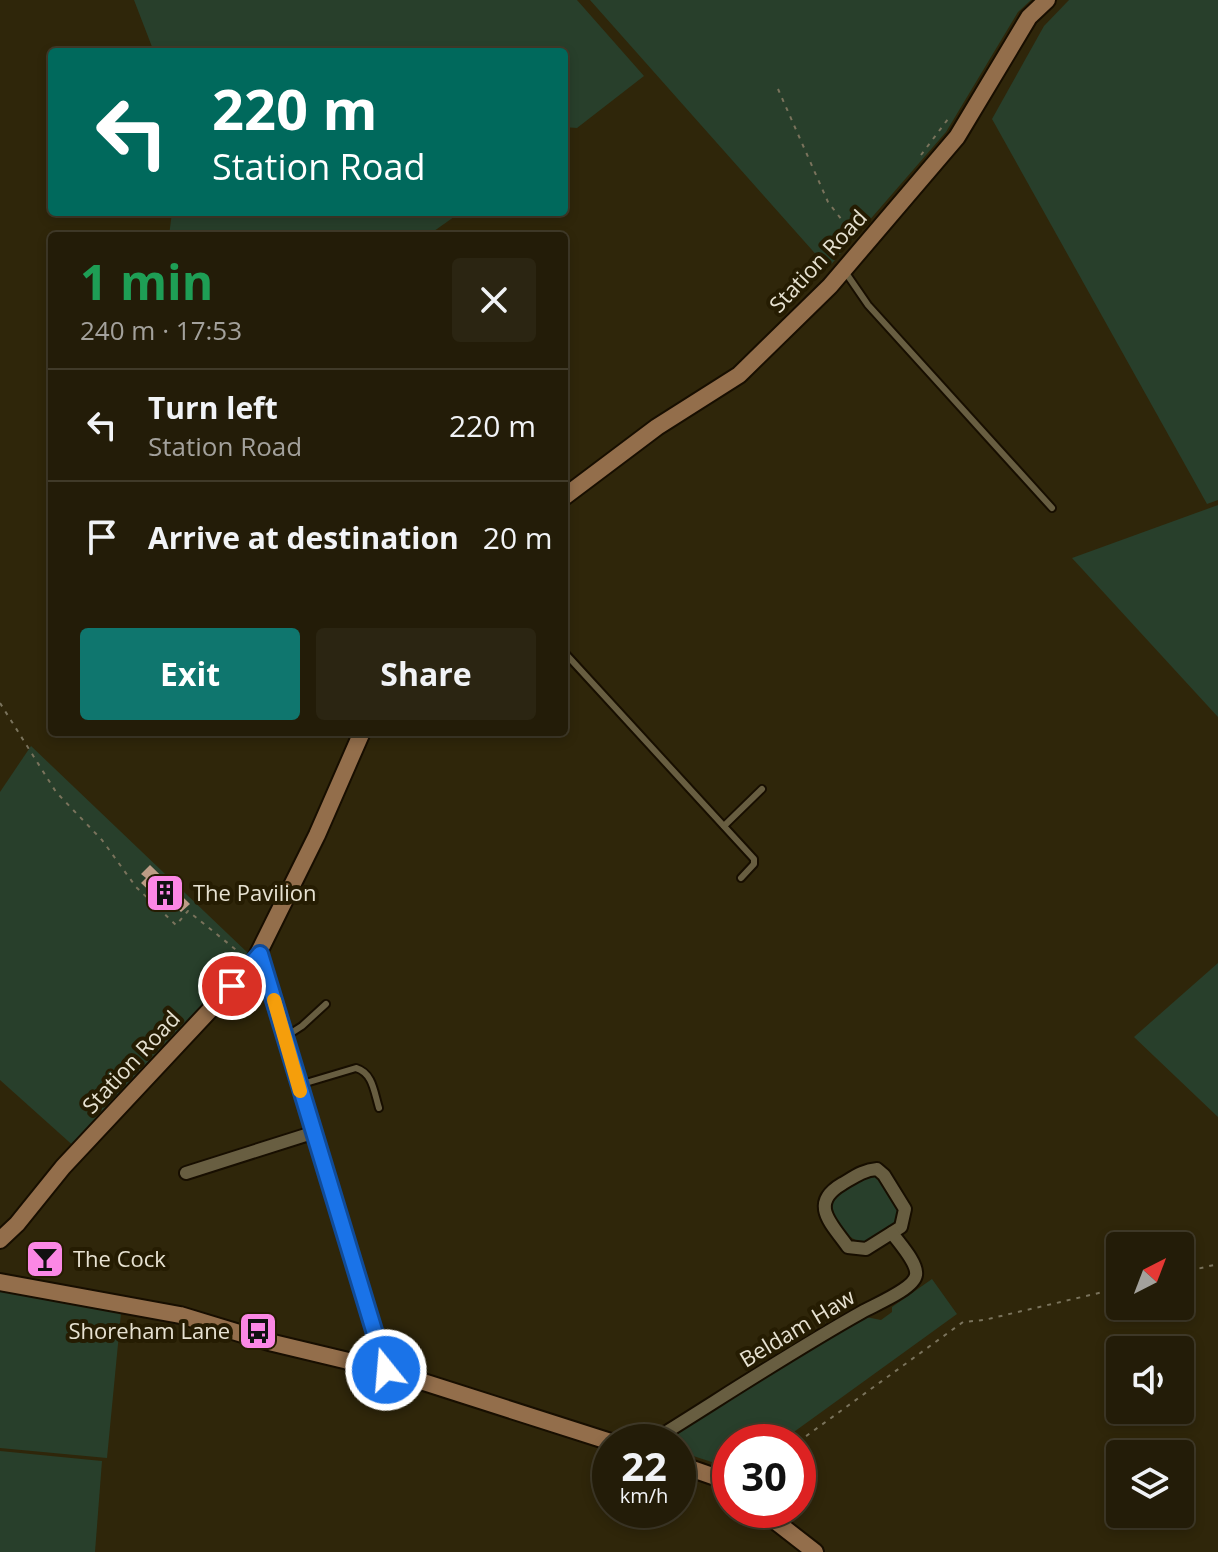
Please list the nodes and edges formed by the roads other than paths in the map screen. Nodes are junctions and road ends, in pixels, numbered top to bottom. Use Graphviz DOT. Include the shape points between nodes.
graph roads {
  1 [pos="1047,0"];
  2 [pos="844,270"];
  3 [pos="568,494"];
  4 [pos="1052,508"];
  5 [pos="568,656"];
  6 [pos="360,736"];
  7 [pos="762,789"];
  8 [pos="724,826"];
  9 [pos="741,878"];
  10 [pos="256,959"];
  11 [pos="326,1004"];
  12 [pos="285,1037"];
  13 [pos="299,1085"];
  14 [pos="379,1108"];
  15 [pos="312,1133"];
  16 [pos="186,1173"];
  17 [pos="892,1233"];
  18 [pos="0,1240"];
  19 [pos="0,1282"];
  20 [pos="386,1370"];
  21 [pos="680,1424"];
  22 [pos="592,1436"];
  23 [pos="784,1528"];
  24 [pos="815,1552"];
  1 -- 2 [label="street, Station Road" via="1029,17 957,137"];
  2 -- 3 [label="street, Station Road" via="739,375 657,427"];
  2 -- 4 [label="lane" via="868,305"];
  5 -- 8 [label="lane"];
  6 -- 10 [label="street, Station Road"];
  7 -- 8 [label="lane"];
  8 -- 9 [label="lane" via="754,859"];
  10 -- 12 [label="street"];
  10 -- 18 [label="street, Station Road"];
  11 -- 12 [label="lane"];
  12 -- 13 [label="street"];
  13 -- 14 [label="lane" via="361,1069 370,1077"];
  13 -- 15 [label="street"];
  15 -- 16 [label="street"];
  15 -- 20 [label="street"];
  17 -- 17 [label="street" via="901,1227 905,1209 877,1169 865,1170 825,1199 824,1212 848,1247 866,1249"];
  17 -- 21 [label="street, Beldam Haw" via="917,1272 901,1292 819,1336"];
  19 -- 20 [label="street" via="180,1315"];
  20 -- 22 [label="street"];
  23 -- 24 [label="street"];
}
